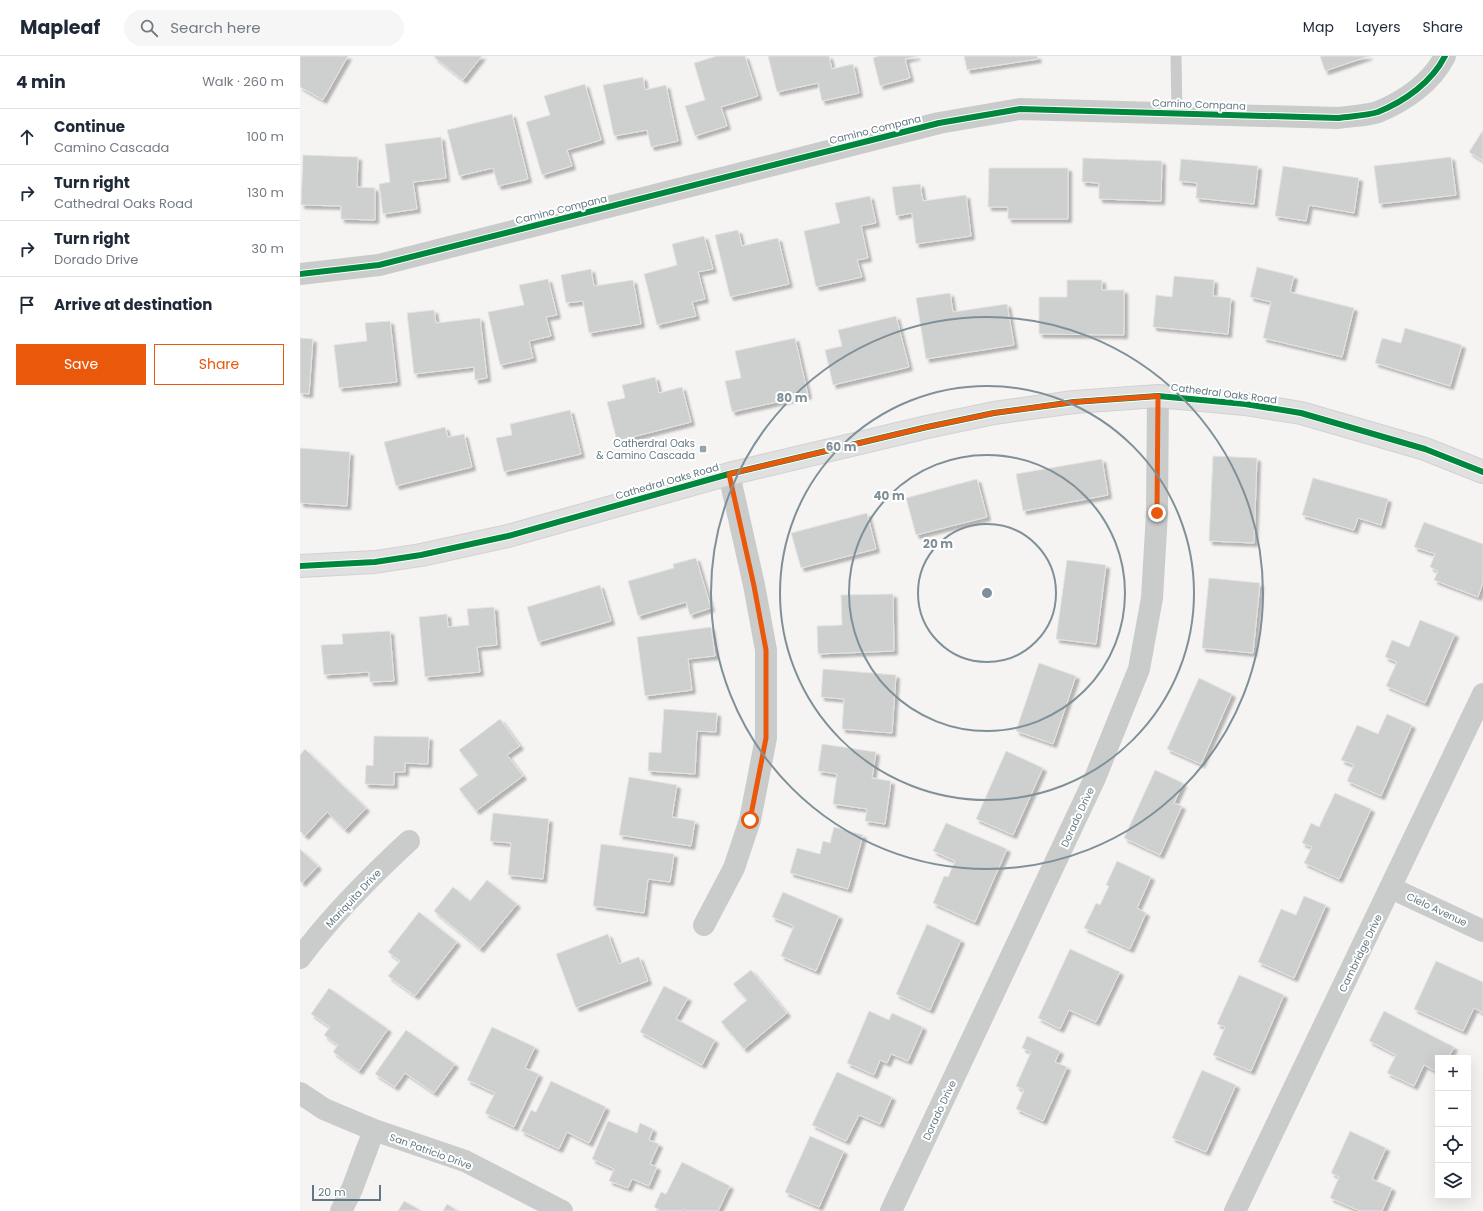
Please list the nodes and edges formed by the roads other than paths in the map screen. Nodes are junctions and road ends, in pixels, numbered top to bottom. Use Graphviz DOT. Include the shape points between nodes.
graph roads {
  1 [pos="1176,56"];
  2 [pos="1445,56"];
  3 [pos="1176,114"];
  4 [pos="300,274"];
  5 [pos="1158,396"];
  6 [pos="1483,472"];
  7 [pos="729,474"];
  8 [pos="300,566"];
  9 [pos="1483,694"];
  10 [pos="409,841"];
  11 [pos="1391,888"];
  12 [pos="704,925"];
  13 [pos="1483,931"];
  14 [pos="300,958"];
  15 [pos="300,1093"];
  16 [pos="374,1130"];
  17 [pos="340,1211"];
  18 [pos="562,1211"];
  19 [pos="891,1211"];
  20 [pos="1235,1211"];
  1 -- 3 [label="lane"];
  2 -- 3 [label="street, Camino Compana" via="1440,67 1412,95 1377,112 1338,118"];
  3 -- 4 [label="street, Camino Compana" via="1020,110 939,123 379,265"];
  5 -- 6 [label="main road, Cathedral Oaks Road" via="1245,404 1301,413 1425,449"];
  5 -- 7 [label="main road, Cathedral Oaks Road" via="1074,402 994,413"];
  5 -- 19 [label="street, Dorado Drive" via="1157,513 1152,598 1139,669 1095,778"];
  7 -- 8 [label="main road, Cathedral Oaks Road" via="508,536 421,555 375,562"];
  7 -- 12 [label="street" via="766,650 766,738 750,820 734,868"];
  9 -- 11 [label="street, Cambridge Drive"];
  10 -- 14 [label="street, Mariquita Drive" via="373,875"];
  11 -- 13 [label="street, Cielo Avenue"];
  11 -- 20 [label="street, Cambridge Drive"];
  15 -- 16 [label="street, San Patricio Drive" via="324,1109"];
  16 -- 17 [label="street" via="352,1189"];
  16 -- 18 [label="street, San Patricio Drive" via="465,1161"];
}
